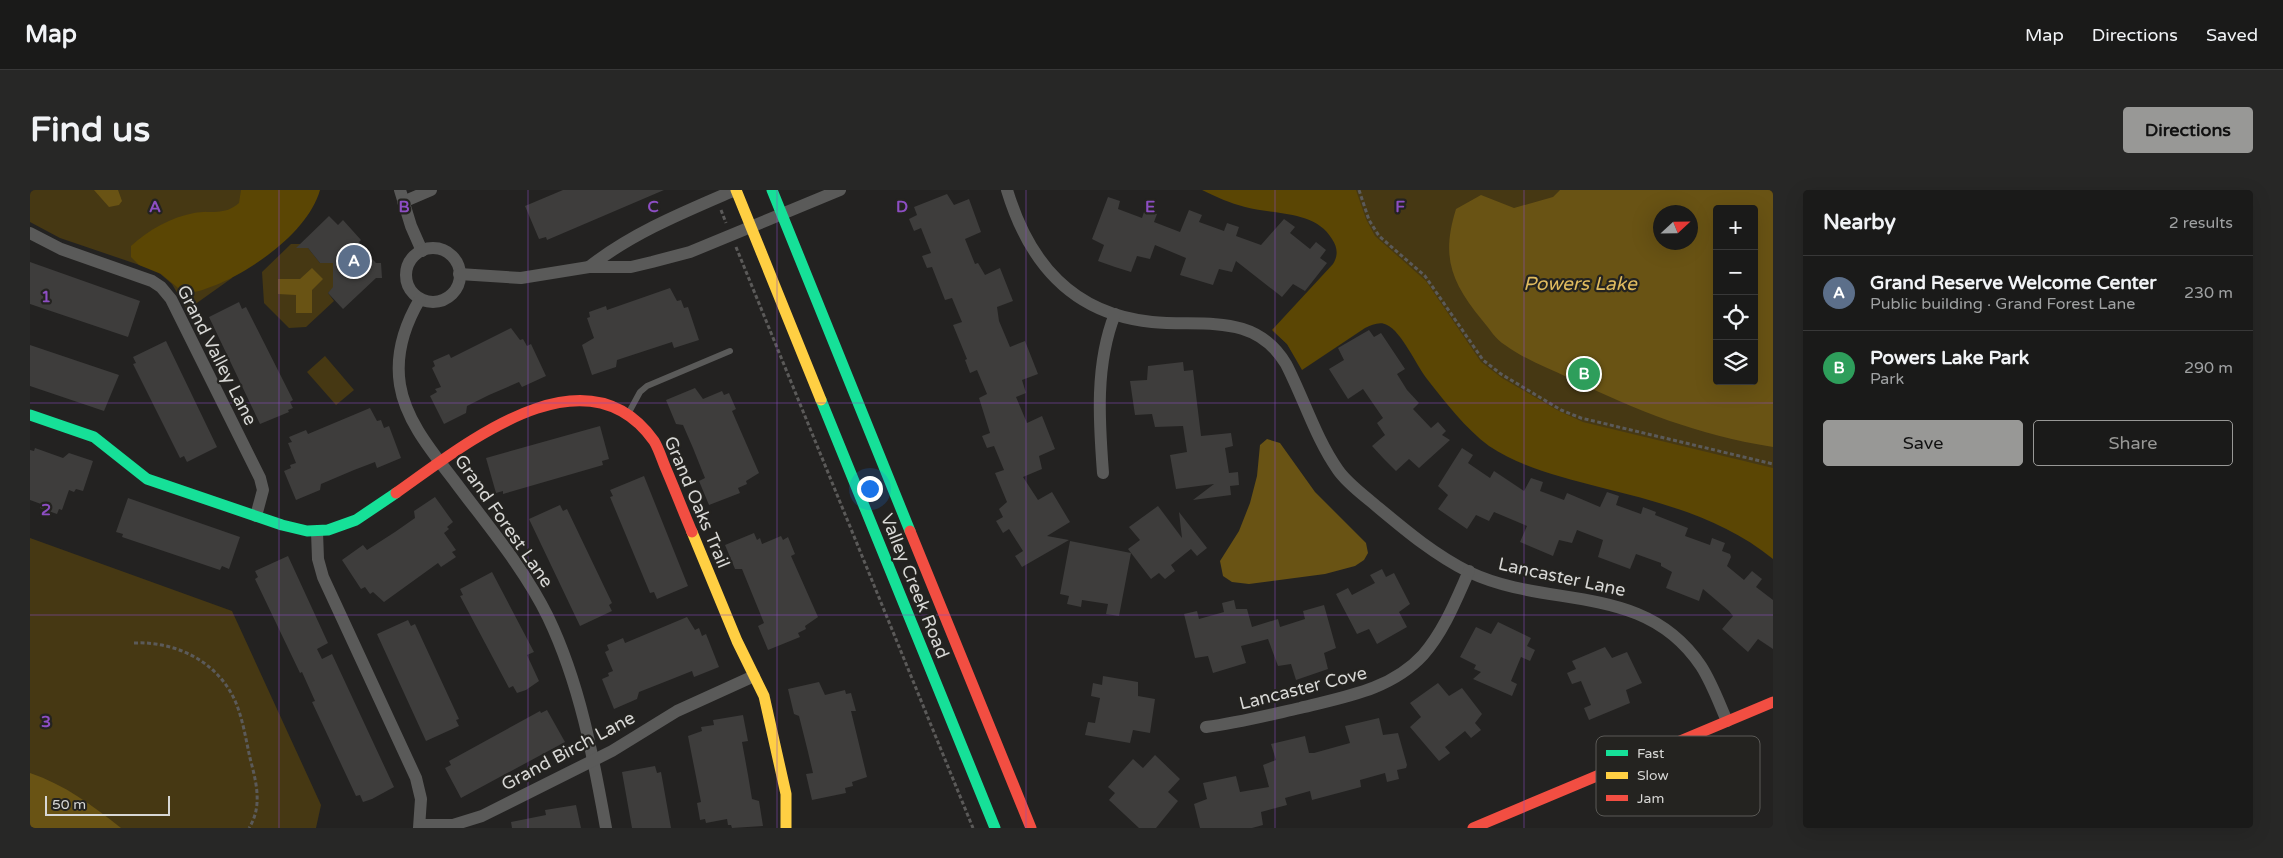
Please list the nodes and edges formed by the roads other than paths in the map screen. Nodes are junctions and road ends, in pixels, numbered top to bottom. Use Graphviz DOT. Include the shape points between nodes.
graph roads {
  1 [pos="431,190"];
  2 [pos="736,190"];
  3 [pos="772,190"];
  4 [pos="840,190"];
  5 [pos="1007,190"];
  6 [pos="402,196"];
  7 [pos="782,214"];
  8 [pos="751,227"];
  9 [pos="30,233"];
  10 [pos="422,251"];
  11 [pos="589,267"];
  12 [pos="459,274"];
  13 [pos="420,299"];
  14 [pos="1115,314"];
  15 [pos="730,351"];
  16 [pos="30,414"];
  17 [pos="627,416"];
  18 [pos="441,463"];
  19 [pos="1102,473"];
  20 [pos="256,516"];
  21 [pos="317,532"];
  22 [pos="1469,571"];
  23 [pos="754,676"];
  24 [pos="1773,702"];
  25 [pos="1727,721"];
  26 [pos="1206,727"];
  27 [pos="1691,736"];
  28 [pos="594,760"];
  29 [pos="1596,776"];
  30 [pos="419,827"];
  31 [pos="606,828"];
  32 [pos="786,828"];
  33 [pos="995,828"];
  34 [pos="1031,828"];
  35 [pos="1473,828"];
  1 -- 6 [label="street"];
  2 -- 8 [label="street, Valley Creek Road"];
  2 -- 11 [label="street" via="686,210 623,242"];
  3 -- 7 [label="street, Valley Creek Road"];
  4 -- 7 [label="street"];
  5 -- 14 [label="street, Lancaster Lane" via="1021,232 1047,270 1076,295"];
  6 -- 10 [label="street"];
  7 -- 8 [label="street"];
  7 -- 34 [label="street, Valley Creek Road"];
  8 -- 11 [label="street" via="690,252 652,262 631,267"];
  8 -- 33 [label="street, Valley Creek Road"];
  9 -- 20 [label="street, Grand Valley Lane" via="61,249 152,281 171,299 260,478 263,490"];
  10 -- 12 [label="street" via="433,248 448,253 454,259"];
  10 -- 13 [label="street" via="411,259 406,276 413,294"];
  11 -- 12 [label="street" via="521,278"];
  12 -- 13 [label="street" via="458,283 447,298 439,301"];
  13 -- 18 [label="street, Grand Forest Lane" via="402,336 398,365 400,385 416,425"];
  14 -- 19 [label="street" via="1100,392"];
  14 -- 22 [label="street, Lancaster Lane" via="1152,322 1234,326 1264,340 1286,364 1341,474 1413,536"];
  15 -- 17 [label="lane" via="647,386"];
  16 -- 20 [label="street" via="102,442 147,479"];
  17 -- 18 [label="street, Grand Oaks Trail" via="610,405 593,400 559,401 486,432"];
  17 -- 23 [label="street, Grand Oaks Trail" via="643,427 655,443"];
  18 -- 21 [label="street, Grand Oaks Trail" via="351,523"];
  18 -- 28 [label="street, Grand Forest Lane" via="514,560 547,616 576,689"];
  20 -- 21 [label="street" via="298,530"];
  21 -- 30 [label="street" via="318,559 323,577 416,778 420,799"];
  22 -- 25 [label="street, Lancaster Lane" via="1516,588 1619,606 1654,622 1675,637 1697,661"];
  22 -- 26 [label="street, Lancaster Cove" via="1434,642 1398,676 1356,694 1246,721"];
  23 -- 28 [label="street, Grand Birch Lane" via="677,710"];
  23 -- 32 [label="street, Grand Oaks Trail" via="767,705 788,808"];
  24 -- 25 [label="street"];
  25 -- 27 [label="street"];
  28 -- 30 [label="street, Grand Birch Lane" via="472,820"];
  28 -- 31 [label="street, Grand Forest Lane"];
  29 -- 35 [label="street"];
}
